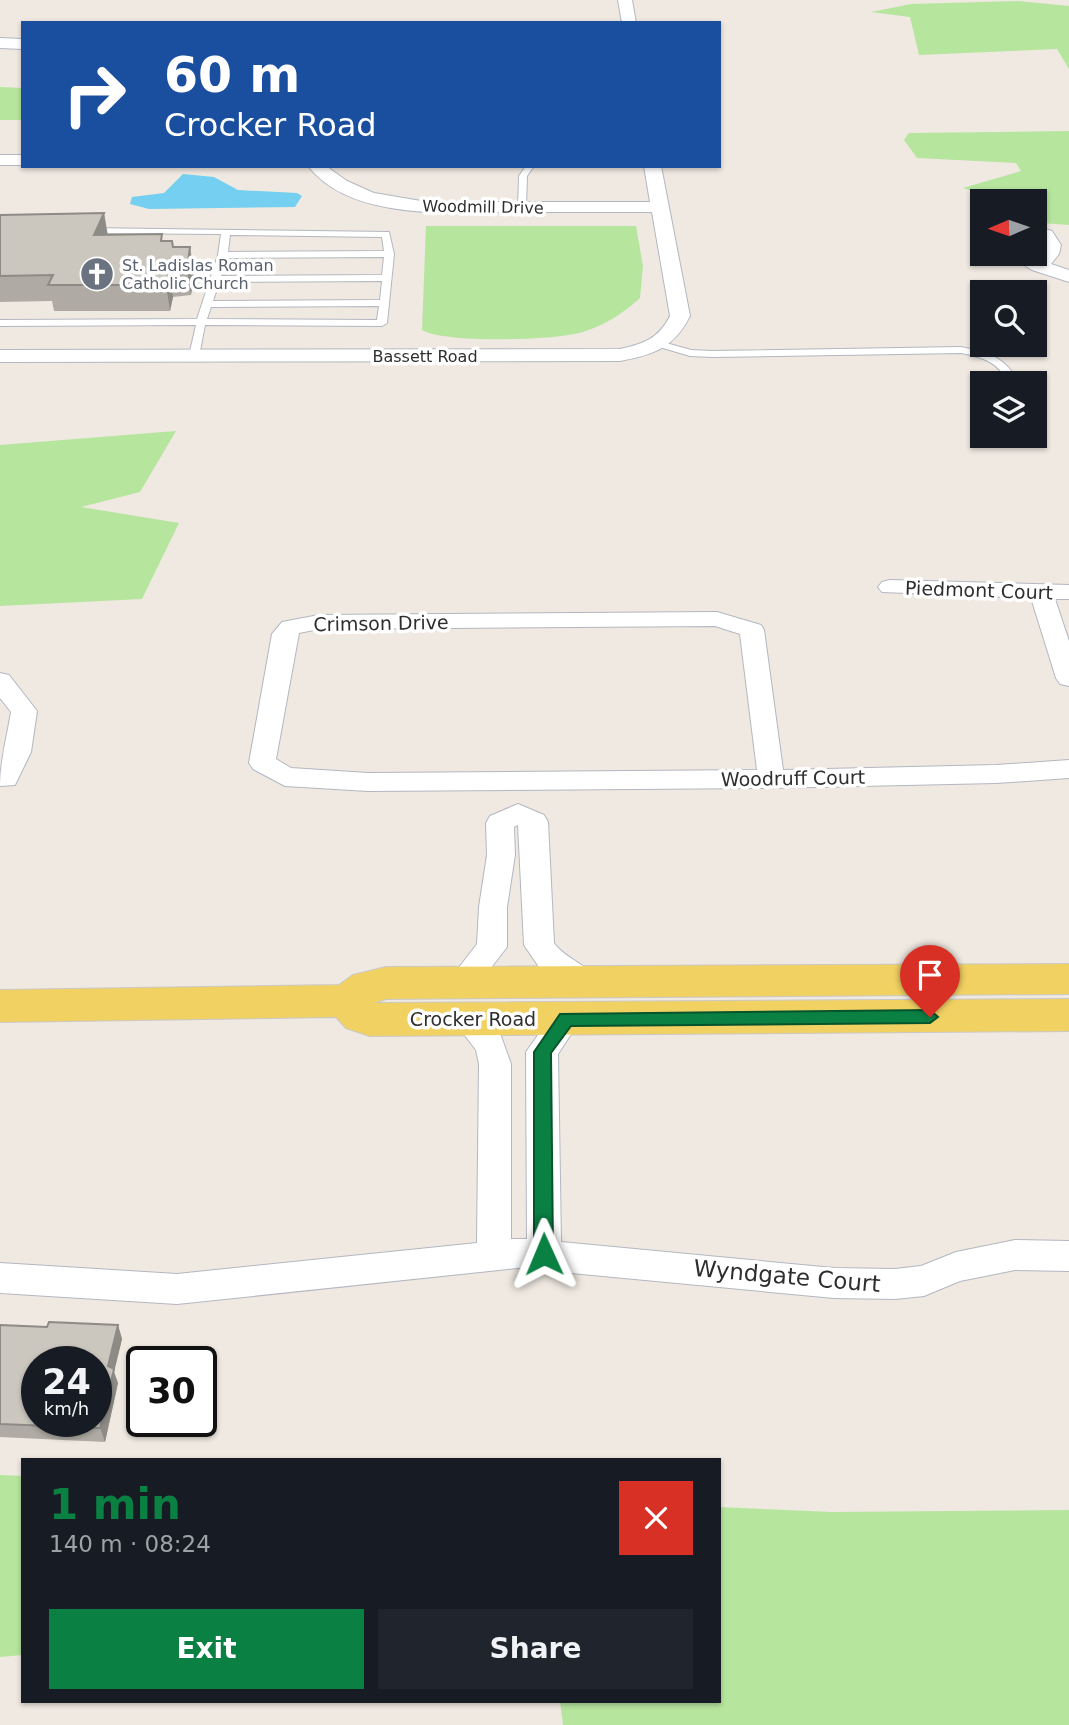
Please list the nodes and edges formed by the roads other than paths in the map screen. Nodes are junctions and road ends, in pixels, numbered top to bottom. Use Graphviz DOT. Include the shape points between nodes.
graph roads {
  1 [pos="625,0"];
  2 [pos="629,21"];
  3 [pos="0,43"];
  4 [pos="21,44"];
  5 [pos="0,160"];
  6 [pos="21,160"];
  7 [pos="318,168"];
  8 [pos="529,168"];
  9 [pos="652,168"];
  10 [pos="522,207"];
  11 [pos="659,207"];
  12 [pos="82,230"];
  13 [pos="226,233"];
  14 [pos="1047,237"];
  15 [pos="389,254"];
  16 [pos="223,255"];
  17 [pos="1047,257"];
  18 [pos="1039,266"];
  19 [pos="1069,276"];
  20 [pos="387,278"];
  21 [pos="216,279"];
  22 [pos="385,303"];
  23 [pos="207,304"];
  24 [pos="0,323"];
  25 [pos="201,323"];
  26 [pos="659,344"];
  27 [pos="0,356"];
  28 [pos="194,356"];
  29 [pos="1008,371"];
  30 [pos="890,587"];
  31 [pos="1069,592"];
  32 [pos="1041,593"];
  33 [pos="1069,678"];
  34 [pos="0,681"];
  35 [pos="1069,769"];
  36 [pos="6,779"];
  37 [pos="771,779"];
  38 [pos="517,782"];
  39 [pos="518,813"];
  40 [pos="1069,979"];
  41 [pos="584,982"];
  42 [pos="465,1001"];
  43 [pos="0,1006"];
  44 [pos="1069,1015"];
  45 [pos="566,1019"];
  46 [pos="544,1254"];
  47 [pos="494,1255"];
  48 [pos="1069,1256"];
  49 [pos="0,1278"];
  1 -- 2 [label="street"];
  3 -- 4 [label="street"];
  5 -- 6 [label="street"];
  7 -- 10 [label="street, Woodmill Drive" via="341,186 392,204"];
  8 -- 10 [label="lane" via="523,176"];
  9 -- 11 [label="street"];
  10 -- 11 [label="street, Woodmill Drive"];
  11 -- 26 [label="street" via="680,316 671,336"];
  12 -- 13 [label="lane"];
  13 -- 15 [label="lane" via="386,234"];
  13 -- 16 [label="lane"];
  14 -- 17 [label="street" via="1052,246"];
  15 -- 16 [label="lane"];
  15 -- 20 [label="lane"];
  16 -- 21 [label="lane"];
  18 -- 19 [label="street"];
  20 -- 21 [label="lane"];
  20 -- 22 [label="lane"];
  21 -- 23 [label="lane"];
  22 -- 23 [label="lane"];
  22 -- 25 [label="lane" via="382,323"];
  23 -- 25 [label="lane"];
  24 -- 25 [label="lane"];
  25 -- 28 [label="lane"];
  26 -- 28 [label="street, Bassett Road" via="620,355"];
  26 -- 29 [label="lane" via="712,354 961,350 996,359"];
  27 -- 28 [label="street, Bassett Road"];
  30 -- 32 [label="street, Piedmont Court"];
  31 -- 32 [label="street, Piedmont Court"];
  32 -- 33 [label="street"];
  34 -- 36 [label="street" via="24,710 18,752"];
  35 -- 37 [label="street, Woodruff Court"];
  37 -- 38 [label="street, Woodruff Court"];
  37 -- 38 [label="street, Crimson Drive" via="752,630 729,622 664,618 319,622 291,627 284,634 262,763 270,770 285,777 368,782"];
  38 -- 39 [label="street"];
  39 -- 41 [label="street" via="534,822 539,945 550,959"];
  39 -- 42 [label="street" via="500,823 492,947"];
  40 -- 41 [label="main road, Crocker Road"];
  41 -- 42 [label="main road, Crocker Road"];
  42 -- 43 [label="main road, Crocker Road" via="365,1019 347,1002"];
  42 -- 45 [label="main road, Crocker Road"];
  42 -- 47 [label="street" via="490,1045 495,1064"];
  44 -- 45 [label="main road, Crocker Road"];
  45 -- 46 [label="street" via="542,1052"];
  46 -- 47 [label="street, Wyndgate Court"];
  46 -- 48 [label="street, Wyndgate Court" via="866,1285 924,1281 956,1267 1015,1255"];
  47 -- 49 [label="street, Wyndgate Court" via="177,1289"];
}
